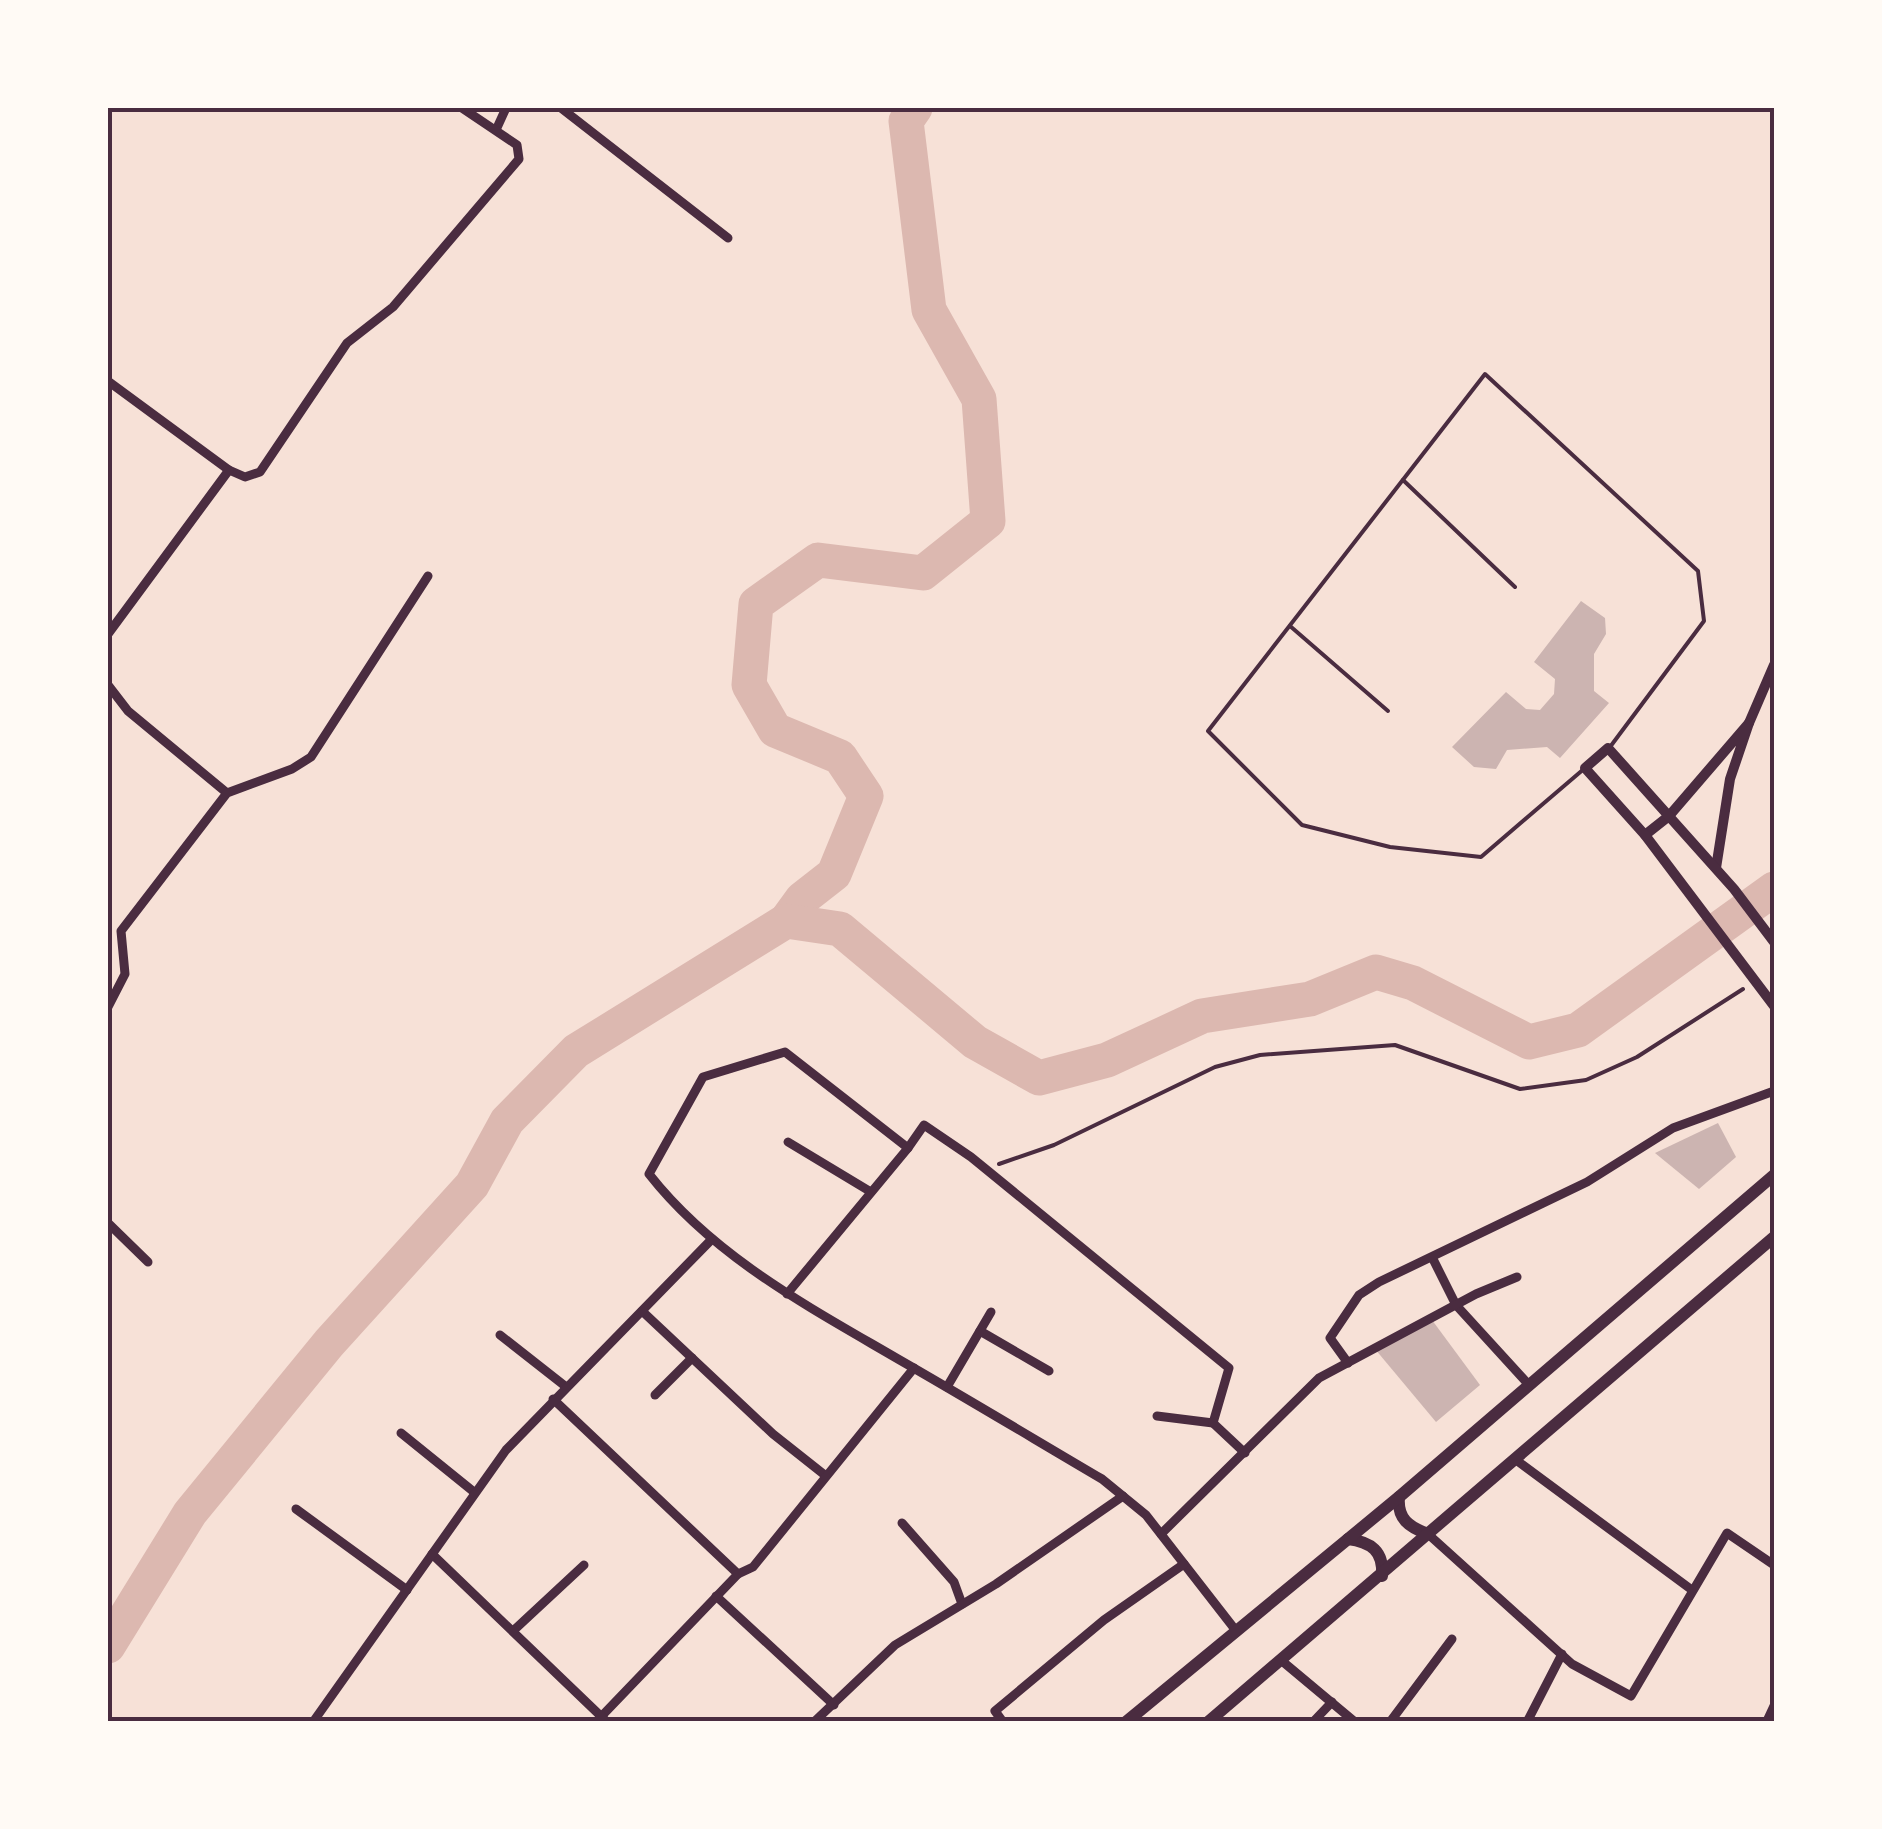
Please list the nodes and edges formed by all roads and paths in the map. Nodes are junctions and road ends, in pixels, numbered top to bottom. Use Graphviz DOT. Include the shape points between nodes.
graph roads {
  1 [pos="462,108"];
  2 [pos="506,108"];
  3 [pos="561,108"];
  4 [pos="496,130"];
  5 [pos="728,238"];
  6 [pos="108,381"];
  7 [pos="230,470"];
  8 [pos="1404,480"];
  9 [pos="428,576"];
  10 [pos="1514,587"];
  11 [pos="1290,626"];
  12 [pos="108,634"];
  13 [pos="1774,665"];
  14 [pos="108,685"];
  15 [pos="1388,710"];
  16 [pos="1749,722"];
  17 [pos="1608,748"];
  18 [pos="1585,768"];
  19 [pos="227,793"];
  20 [pos="1669,816"];
  21 [pos="1645,835"];
  22 [pos="1716,868"];
  23 [pos="1774,942"];
  24 [pos="1755,981"];
  25 [pos="1774,1006"];
  26 [pos="108,1007"];
  27 [pos="1774,1090"];
  28 [pos="788,1142"];
  29 [pos="908,1148"];
  30 [pos="986,1170"];
  31 [pos="1774,1175"];
  32 [pos="871,1192"];
  33 [pos="108,1224"];
  34 [pos="1774,1237"];
  35 [pos="712,1239"];
  36 [pos="1433,1259"];
  37 [pos="148,1262"];
  38 [pos="1517,1277"];
  39 [pos="788,1294"];
  40 [pos="1456,1306"];
  41 [pos="642,1311"];
  42 [pos="991,1312"];
  43 [pos="980,1331"];
  44 [pos="500,1335"];
  45 [pos="692,1358"];
  46 [pos="1348,1363"];
  47 [pos="914,1368"];
  48 [pos="1049,1371"];
  49 [pos="1529,1385"];
  50 [pos="565,1386"];
  51 [pos="947,1388"];
  52 [pos="655,1395"];
  53 [pos="553,1399"];
  54 [pos="1157,1416"];
  55 [pos="1213,1423"];
  56 [pos="402,1433"];
  57 [pos="1246,1453"];
  58 [pos="1516,1460"];
  59 [pos="826,1476"];
  60 [pos="474,1492"];
  61 [pos="1124,1496"];
  62 [pos="1400,1497"];
  63 [pos="296,1509"];
  64 [pos="902,1523"];
  65 [pos="1161,1534"];
  66 [pos="1428,1534"];
  67 [pos="1348,1539"];
  68 [pos="432,1554"];
  69 [pos="1184,1564"];
  70 [pos="584,1565"];
  71 [pos="1774,1565"];
  72 [pos="738,1574"];
  73 [pos="1382,1576"];
  74 [pos="407,1590"];
  75 [pos="1692,1590"];
  76 [pos="716,1596"];
  77 [pos="962,1604"];
  78 [pos="514,1631"];
  79 [pos="1238,1632"];
  80 [pos="1452,1640"];
  81 [pos="1562,1654"];
  82 [pos="1282,1661"];
  83 [pos="1332,1702"];
  84 [pos="834,1705"];
  85 [pos="1774,1706"];
  86 [pos="602,1720"];
  87 [pos="1767,1721"];
  88 [pos="313,1722"];
  89 [pos="814,1722"];
  90 [pos="1003,1722"];
  91 [pos="1126,1722"];
  92 [pos="1208,1722"];
  93 [pos="1313,1722"];
  94 [pos="1355,1722"];
  95 [pos="1390,1722"];
  96 [pos="1527,1722"];
  1 -- 4 [label="street"];
  2 -- 4 [label="street"];
  3 -- 5 [label="street"];
  4 -- 7 [label="street" via="517,145 519,158 392,307 348,343 260,472 245,477"];
  6 -- 7 [label="street"];
  7 -- 12 [label="street"];
  8 -- 10 [label="lane"];
  8 -- 11 [label="lane"];
  8 -- 17 [label="lane" via="1485,374 1698,571 1704,621"];
  9 -- 19 [label="street" via="311,757"];
  11 -- 15 [label="lane"];
  11 -- 18 [label="lane" via="1208,731 1302,825 1390,847 1481,858"];
  13 -- 16 [label="street"];
  14 -- 19 [label="street" via="128,711"];
  16 -- 20 [label="street"];
  16 -- 22 [label="street" via="1730,778"];
  17 -- 18 [label="street"];
  17 -- 20 [label="street"];
  18 -- 21 [label="street"];
  19 -- 26 [label="street" via="121,931 125,974"];
  20 -- 21 [label="street"];
  20 -- 22 [label="street"];
  21 -- 24 [label="street"];
  22 -- 23 [label="street"];
  24 -- 25 [label="street"];
  24 -- 30 [label="path" via="1637,1057 1586,1080 1520,1090 1395,1045 1260,1055 1215,1067 1054,1145"];
  27 -- 36 [label="street" via="1673,1128 1587,1182"];
  28 -- 32 [label="street"];
  29 -- 30 [label="street" via="924,1125"];
  29 -- 32 [label="street"];
  29 -- 35 [label="street" via="785,1052 703,1077 649,1174"];
  30 -- 55 [label="street" via="1229,1368"];
  31 -- 49 [label="main road"];
  32 -- 39 [label="street"];
  33 -- 37 [label="street"];
  34 -- 58 [label="main road"];
  35 -- 39 [label="street"];
  35 -- 41 [label="street"];
  36 -- 40 [label="street"];
  36 -- 46 [label="street" via="1359,1295 1330,1338"];
  38 -- 40 [label="street"];
  39 -- 47 [label="street"];
  40 -- 46 [label="street"];
  40 -- 49 [label="street"];
  41 -- 45 [label="street"];
  41 -- 50 [label="street"];
  42 -- 43 [label="street"];
  43 -- 48 [label="street"];
  43 -- 51 [label="street"];
  44 -- 50 [label="street"];
  45 -- 52 [label="street"];
  45 -- 59 [label="street"];
  46 -- 57 [label="street" via="1319,1378"];
  47 -- 51 [label="street"];
  47 -- 59 [label="street"];
  49 -- 62 [label="main road"];
  50 -- 53 [label="street"];
  51 -- 61 [label="street"];
  53 -- 60 [label="street"];
  53 -- 72 [label="street"];
  54 -- 55 [label="street"];
  55 -- 57 [label="street"];
  56 -- 60 [label="street"];
  57 -- 65 [label="street"];
  58 -- 66 [label="main road"];
  58 -- 75 [label="street"];
  59 -- 72 [label="street" via="753,1567"];
  60 -- 68 [label="street"];
  61 -- 65 [label="street"];
  61 -- 77 [label="street"];
  62 -- 66 [label="main road" via="1404,1521"];
  62 -- 67 [label="main road"];
  63 -- 74 [label="street"];
  64 -- 77 [label="street" via="954,1582"];
  65 -- 69 [label="street"];
  66 -- 73 [label="main road"];
  66 -- 81 [label="street"];
  67 -- 73 [label="main road" via="1374,1546"];
  67 -- 79 [label="main road"];
  68 -- 74 [label="street"];
  68 -- 78 [label="street"];
  69 -- 79 [label="street"];
  69 -- 90 [label="street" via="996,1710"];
  70 -- 78 [label="street"];
  71 -- 75 [label="street" via="1726,1534"];
  72 -- 76 [label="street"];
  73 -- 82 [label="main road"];
  74 -- 88 [label="street"];
  75 -- 81 [label="street" via="1632,1696"];
  76 -- 84 [label="street"];
  76 -- 86 [label="street"];
  77 -- 84 [label="street" via="895,1645"];
  78 -- 86 [label="street"];
  79 -- 91 [label="main road"];
  80 -- 95 [label="street"];
  81 -- 96 [label="street"];
  82 -- 83 [label="street"];
  82 -- 92 [label="main road"];
  83 -- 93 [label="street"];
  83 -- 94 [label="street"];
  84 -- 89 [label="street"];
  85 -- 87 [label="street"];
}
